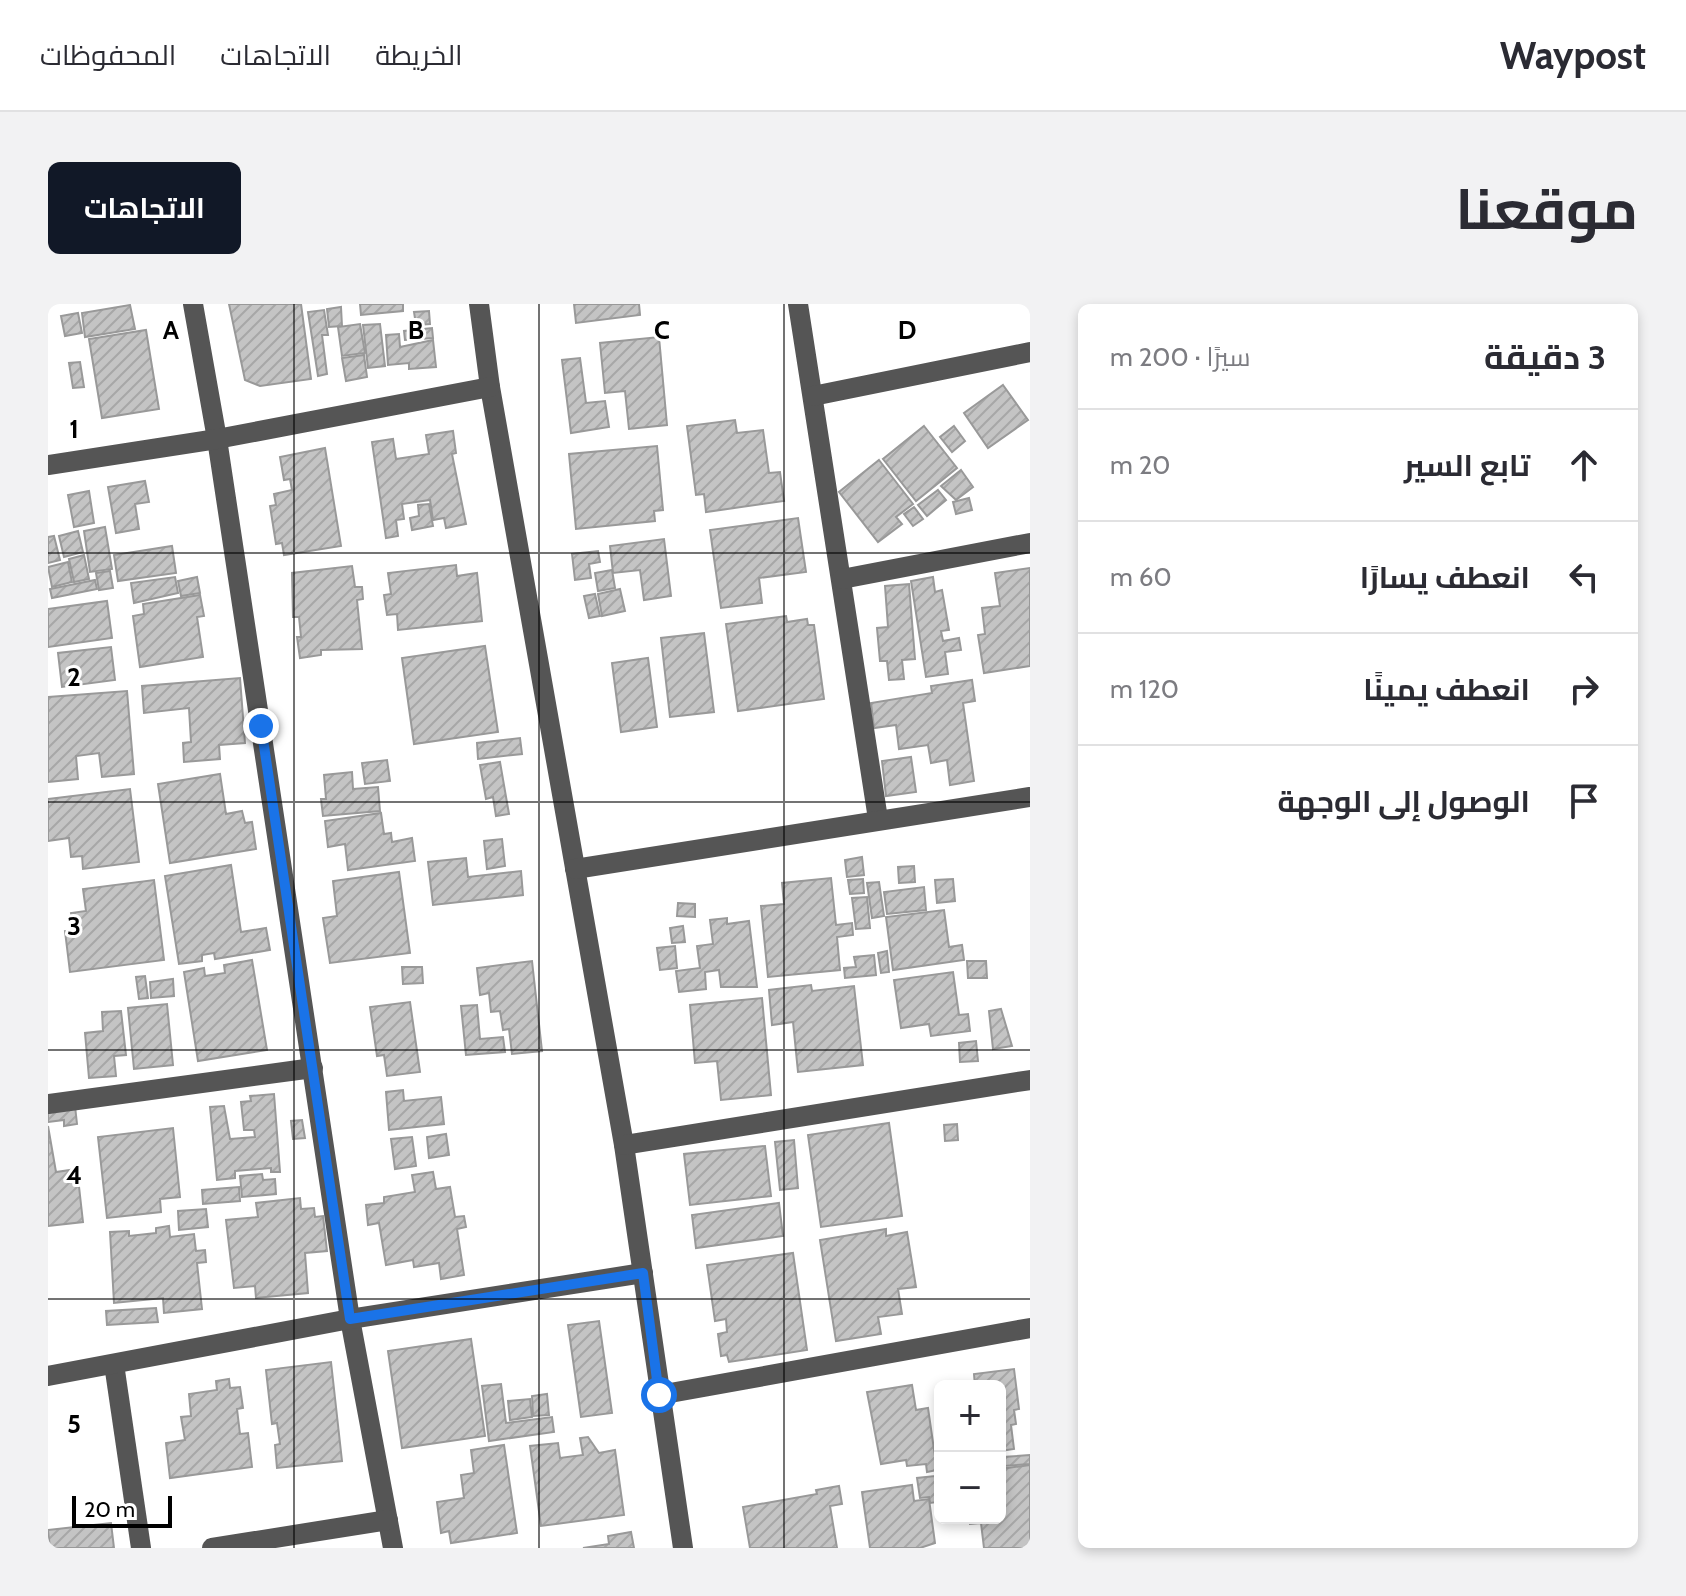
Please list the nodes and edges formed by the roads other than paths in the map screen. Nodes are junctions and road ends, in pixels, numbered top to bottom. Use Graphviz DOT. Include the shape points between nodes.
graph roads {
  1 [pos="193,304"];
  2 [pos="479,304"];
  3 [pos="798,304"];
  4 [pos="1030,352"];
  5 [pos="490,387"];
  6 [pos="813,396"];
  7 [pos="217,439"];
  8 [pos="48,465"];
  9 [pos="1030,543"];
  10 [pos="842,579"];
  11 [pos="1030,797"];
  12 [pos="878,819"];
  13 [pos="575,869"];
  14 [pos="313,1068"];
  15 [pos="1030,1080"];
  16 [pos="48,1104"];
  17 [pos="624,1145"];
  18 [pos="643,1273"];
  19 [pos="350,1319"];
  20 [pos="1030,1328"];
  21 [pos="114,1364"];
  22 [pos="48,1376"];
  23 [pos="659,1395"];
  24 [pos="388,1520"];
  25 [pos="141,1548"];
  26 [pos="212,1548"];
  27 [pos="393,1548"];
  28 [pos="683,1548"];
  1 -- 7 [label="street"];
  2 -- 5 [label="street"];
  3 -- 6 [label="street"];
  4 -- 6 [label="street"];
  5 -- 7 [label="street"];
  5 -- 13 [label="street"];
  6 -- 10 [label="street"];
  7 -- 8 [label="street"];
  7 -- 14 [label="street"];
  9 -- 10 [label="street"];
  10 -- 12 [label="street"];
  11 -- 12 [label="street"];
  12 -- 13 [label="street"];
  13 -- 17 [label="street"];
  14 -- 16 [label="street"];
  14 -- 19 [label="street"];
  15 -- 17 [label="street"];
  17 -- 18 [label="street"];
  18 -- 19 [label="street"];
  18 -- 23 [label="street"];
  19 -- 21 [label="street"];
  19 -- 24 [label="street"];
  20 -- 23 [label="street"];
  21 -- 22 [label="street"];
  21 -- 25 [label="street"];
  23 -- 28 [label="street"];
  24 -- 26 [label="street"];
  24 -- 27 [label="street"];
}
